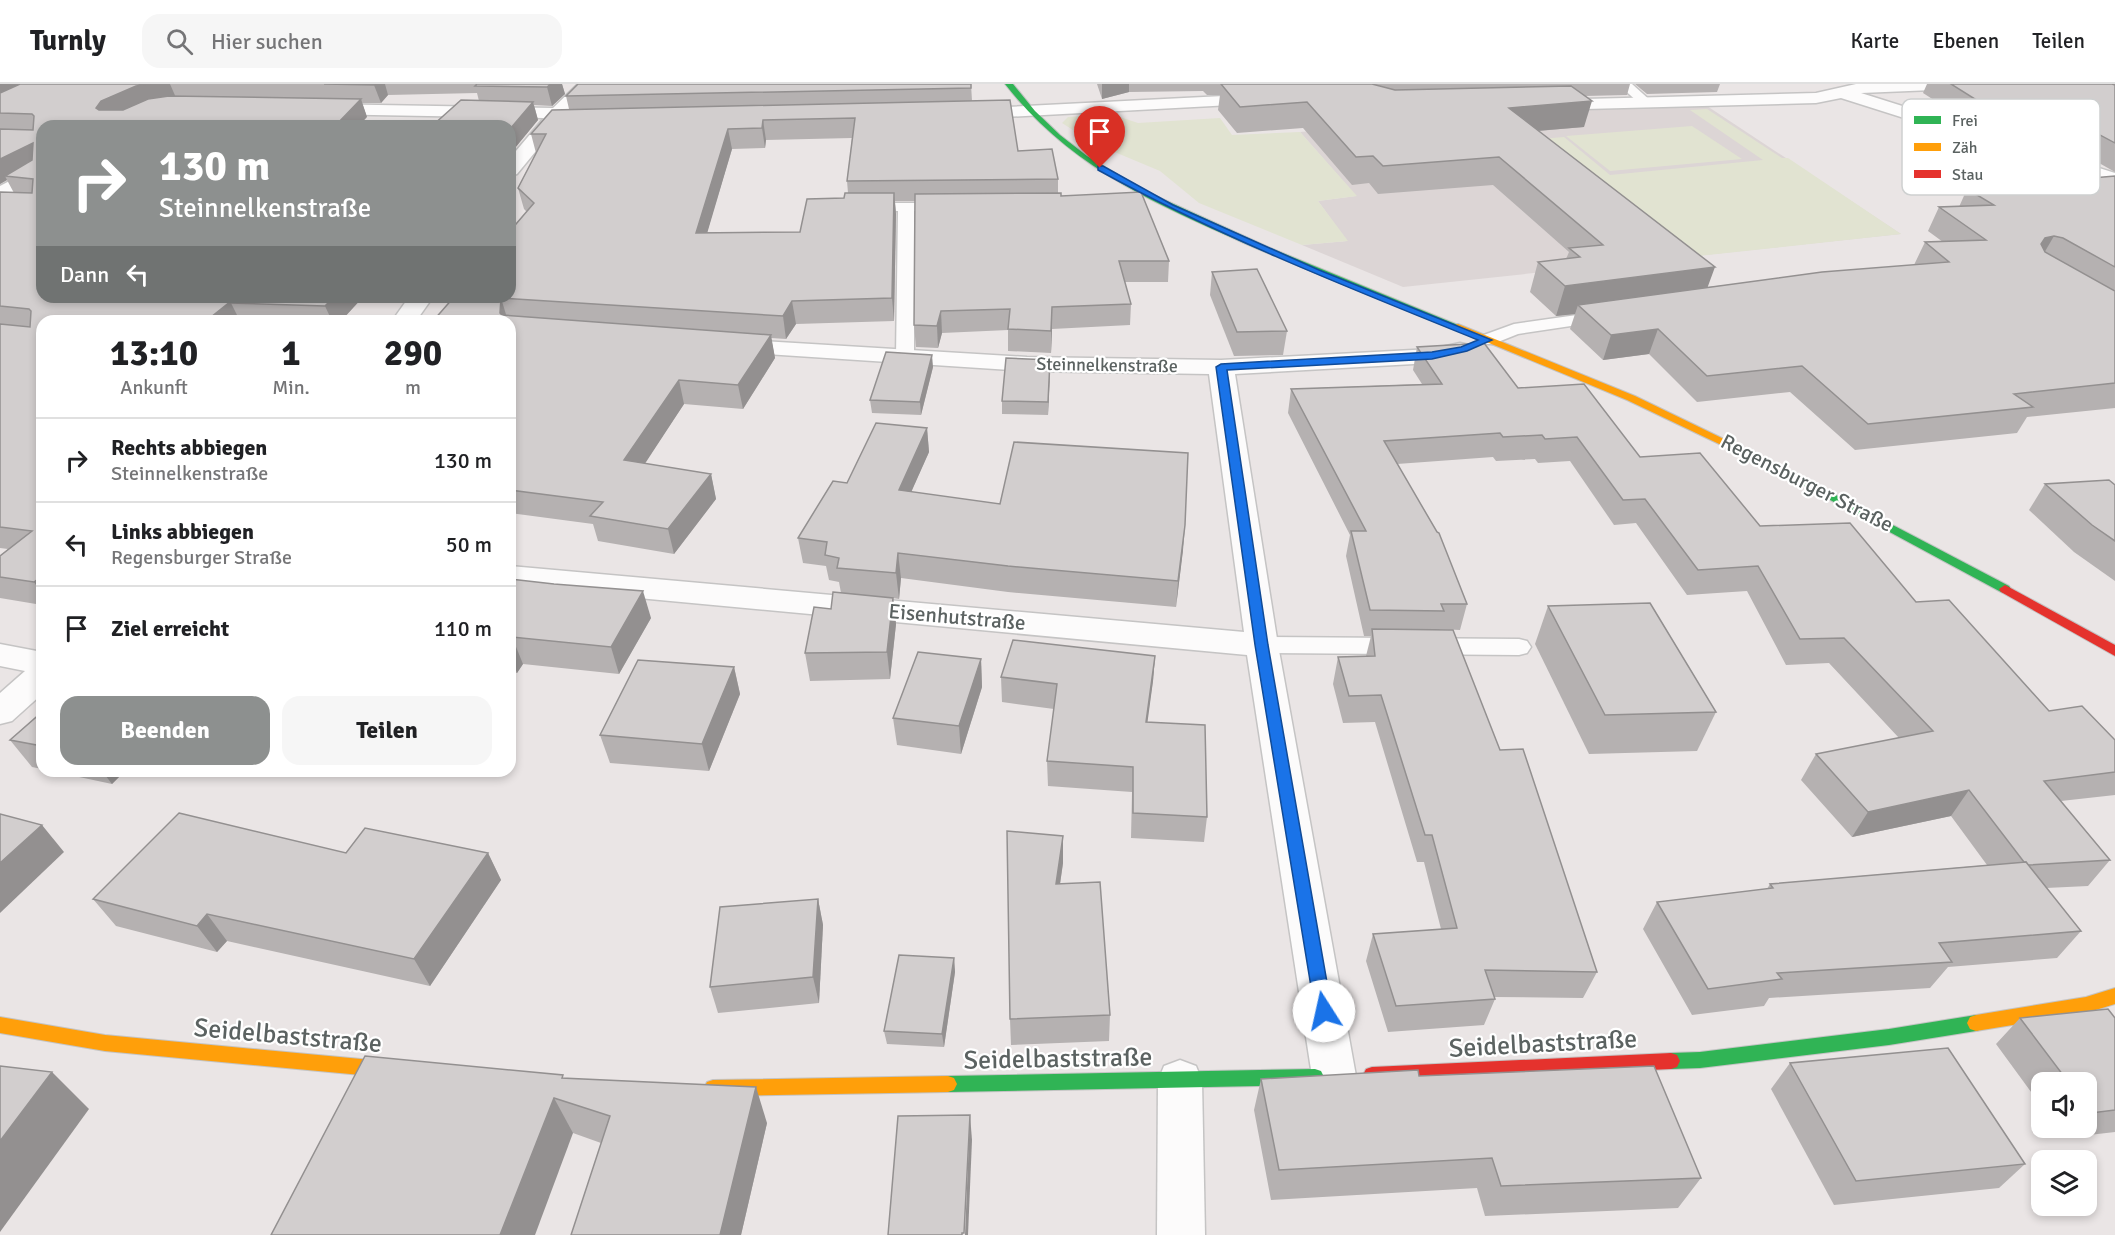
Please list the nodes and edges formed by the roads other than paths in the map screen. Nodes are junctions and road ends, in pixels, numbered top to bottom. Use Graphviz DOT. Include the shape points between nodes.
graph roads {
  1 [pos="588,84"];
  2 [pos="1009,84"];
  3 [pos="1126,84"];
  4 [pos="1624,84"];
  5 [pos="1814,84"];
  6 [pos="1957,84"];
  7 [pos="1839,92"];
  8 [pos="1284,98"];
  9 [pos="1646,102"];
  10 [pos="1528,105"];
  11 [pos="1131,106"];
  12 [pos="304,109"];
  13 [pos="1031,112"];
  14 [pos="1902,112"];
  15 [pos="950,114"];
  16 [pos="560,119"];
  17 [pos="516,164"];
  18 [pos="36,174"];
  19 [pos="2100,174"];
  20 [pos="2115,179"];
  21 [pos="0,195"];
  22 [pos="0,204"];
  23 [pos="21,205"];
  24 [pos="1170,206"];
  25 [pos="854,207"];
  26 [pos="906,207"];
  27 [pos="966,207"];
  28 [pos="1134,207"];
  29 [pos="1627,313"];
  30 [pos="1487,340"];
  31 [pos="708,344"];
  32 [pos="905,357"];
  33 [pos="1221,367"];
  34 [pos="516,577"];
  35 [pos="1262,645"];
  36 [pos="1519,647"];
  37 [pos="2115,651"];
  38 [pos="0,655"];
  39 [pos="36,662"];
  40 [pos="36,680"];
  41 [pos="0,712"];
  42 [pos="2100,1001"];
  43 [pos="2,1028"];
  44 [pos="2115,1036"];
  45 [pos="420,1072"];
  46 [pos="1346,1076"];
  47 [pos="1180,1081"];
  48 [pos="703,1088"];
  49 [pos="1181,1235"];
  1 -- 16 [label="street"];
  2 -- 13 [label="street, Regensburger Straße"];
  3 -- 11 [label="street"];
  4 -- 9 [label="lane"];
  5 -- 7 [label="street"];
  6 -- 7 [label="street" via="1866,87"];
  7 -- 9 [label="street" via="1816,98"];
  7 -- 14 [label="street"];
  8 -- 11 [label="street"];
  9 -- 10 [label="street"];
  11 -- 13 [label="street"];
  12 -- 16 [label="street"];
  13 -- 15 [label="street"];
  13 -- 24 [label="street, Regensburger Straße" via="1058,139 1096,165"];
  16 -- 17 [label="street"];
  18 -- 21 [label="street"];
  19 -- 20 [label="street"];
  22 -- 23 [label="street"];
  24 -- 28 [label="lane"];
  24 -- 30 [label="street, Regensburger Straße" via="1316,272"];
  25 -- 26 [label="lane"];
  26 -- 27 [label="lane"];
  26 -- 32 [label="lane"];
  29 -- 30 [label="lane" via="1514,329"];
  30 -- 33 [label="street, Steinnelkenstraße" via="1432,356"];
  30 -- 37 [label="street, Regensburger Straße" via="1629,397 1803,479"];
  31 -- 32 [label="street, Steinnelkenstraße"];
  32 -- 33 [label="street, Steinnelkenstraße" via="1027,364"];
  33 -- 35 [label="street"];
  34 -- 35 [label="street, Eisenhutstraße"];
  35 -- 36 [label="lane"];
  35 -- 46 [label="street"];
  38 -- 39 [label="street"];
  40 -- 41 [label="street"];
  42 -- 44 [label="street"];
  42 -- 46 [label="street, Seidelbaststraße" via="1889,1037 1700,1060"];
  43 -- 45 [label="street, Seidelbaststraße" via="105,1043"];
  46 -- 47 [label="street, Seidelbaststraße"];
  47 -- 48 [label="street, Seidelbaststraße"];
  47 -- 49 [label="street"];
}
